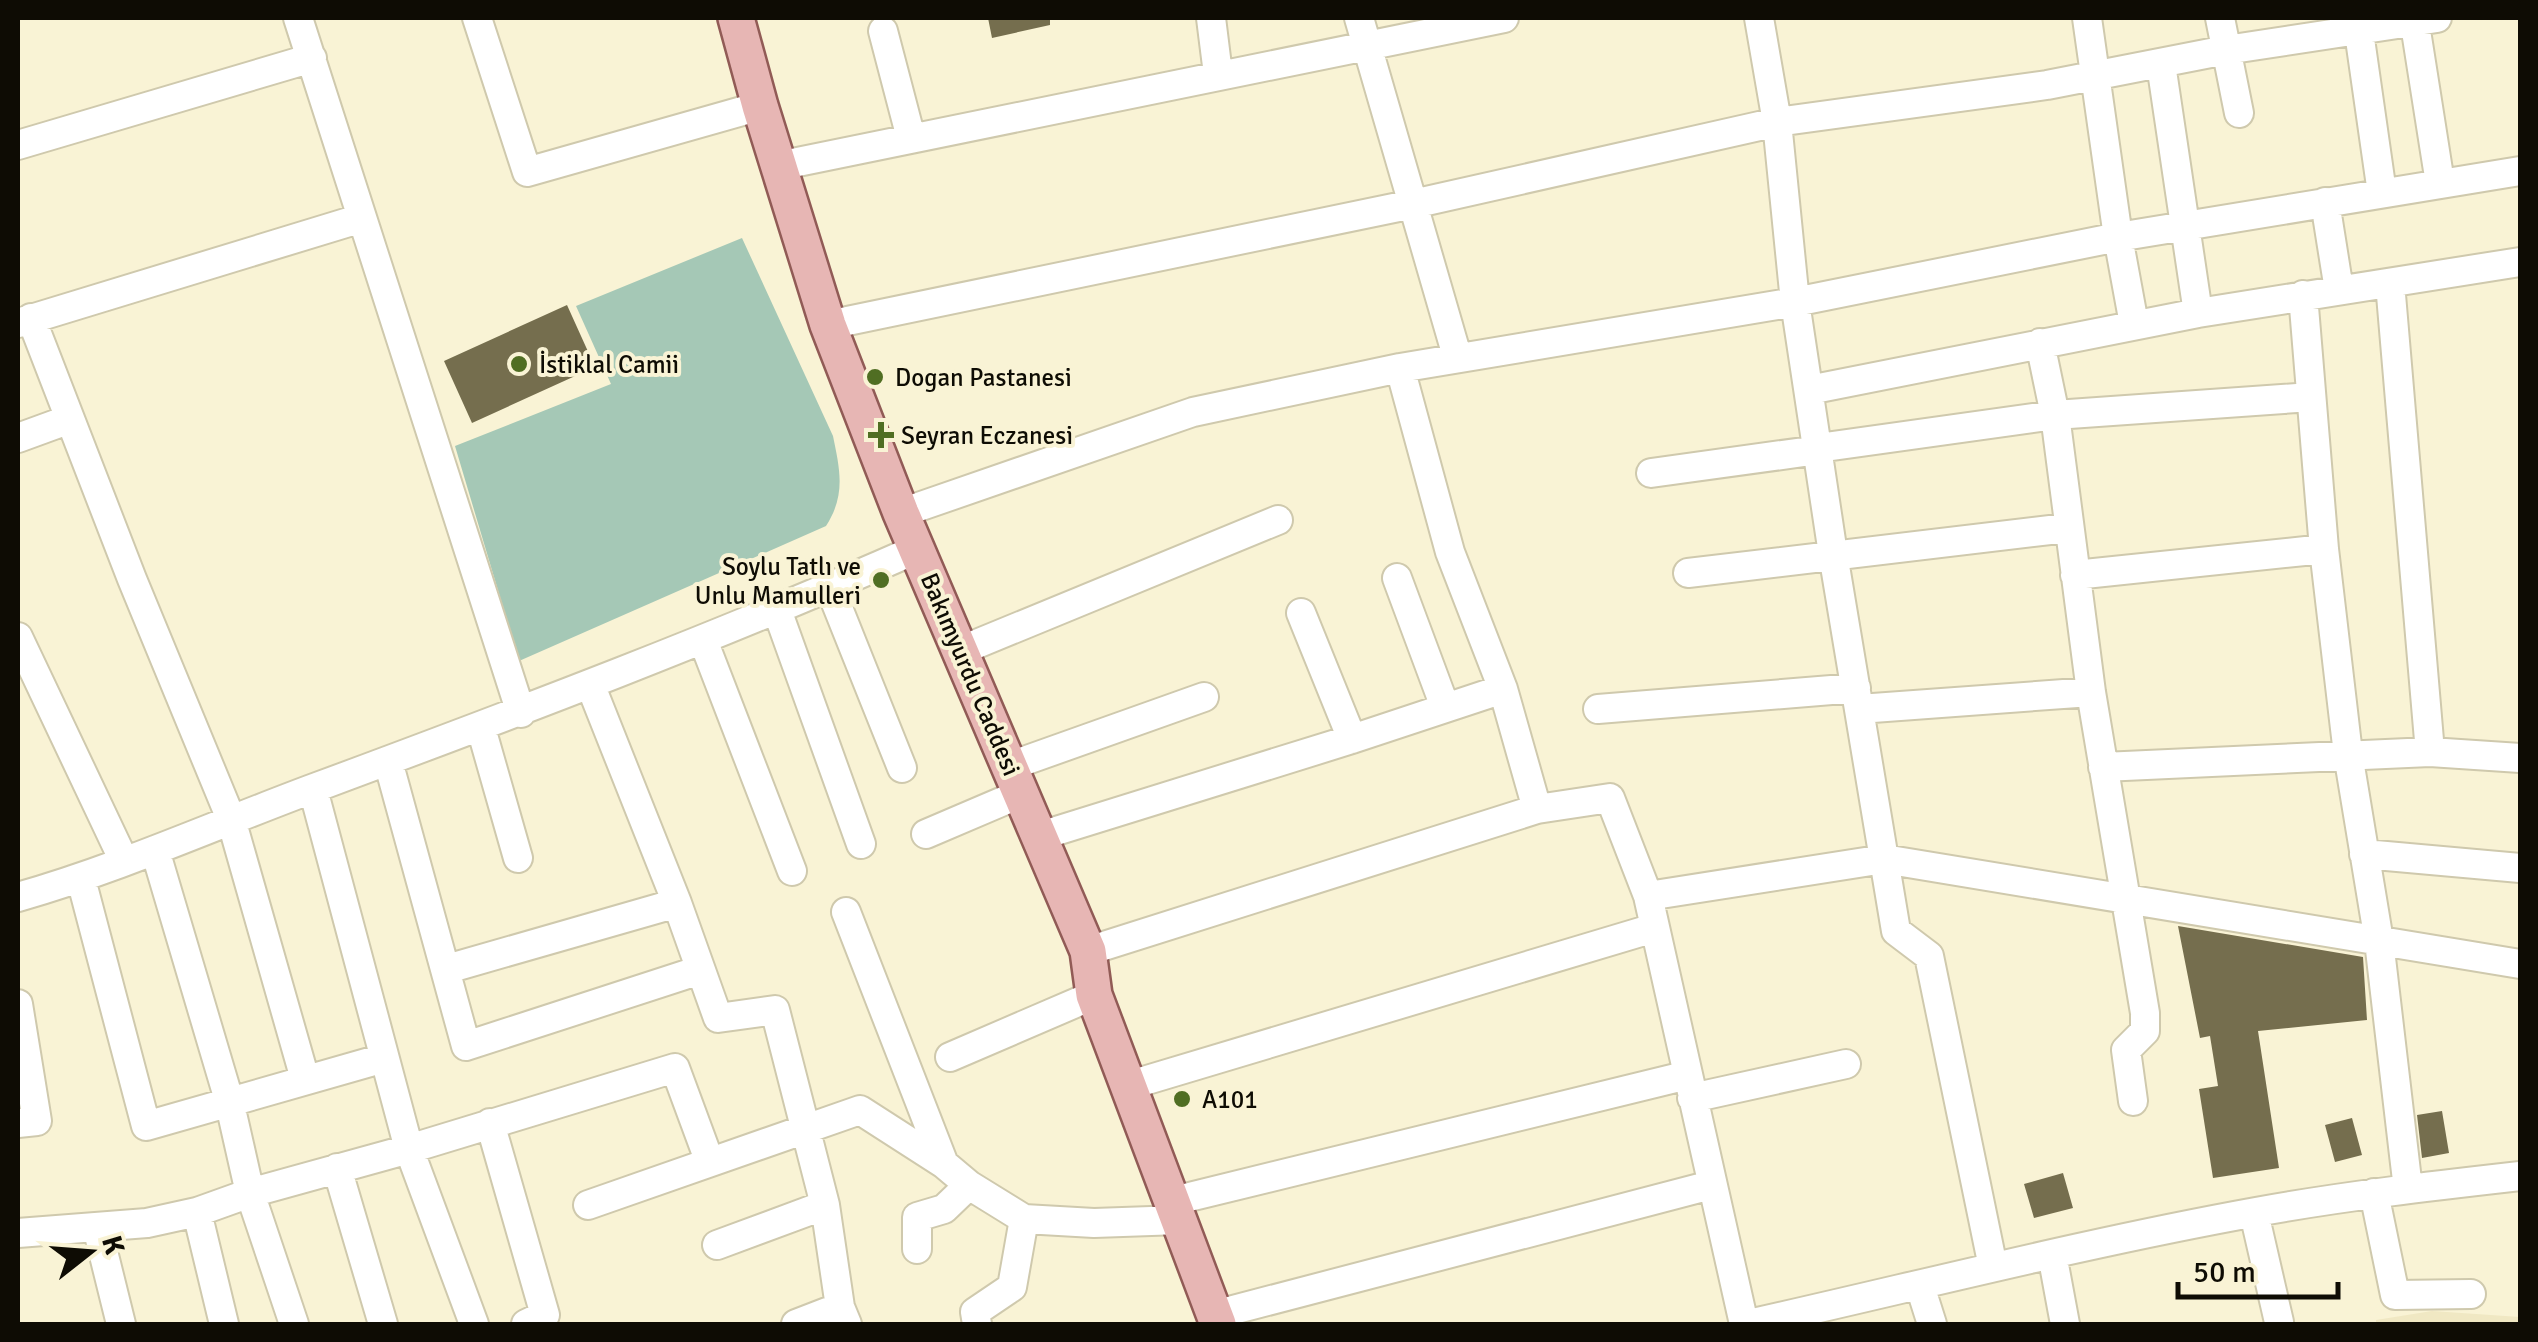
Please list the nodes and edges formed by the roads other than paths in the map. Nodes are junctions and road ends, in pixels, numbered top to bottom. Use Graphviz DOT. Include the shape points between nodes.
graph roads {
  1 [pos="298,18"];
  2 [pos="477,18"];
  3 [pos="736,18"];
  4 [pos="1211,18"];
  5 [pos="1504,18"];
  6 [pos="1760,18"];
  7 [pos="2087,18"];
  8 [pos="2220,18"];
  9 [pos="2422,19"];
  10 [pos="2359,24"];
  11 [pos="2295,29"];
  12 [pos="882,30"];
  13 [pos="1363,31"];
  14 [pos="2226,50"];
  15 [pos="312,58"];
  16 [pos="2161,64"];
  17 [pos="1218,74"];
  18 [pos="2094,74"];
  19 [pos="760,106"];
  20 [pos="2239,114"];
  21 [pos="1777,122"];
  22 [pos="911,138"];
  23 [pos="18,145"];
  24 [pos="778,166"];
  25 [pos="2520,170"];
  26 [pos="2440,184"];
  27 [pos="2382,192"];
  28 [pos="2325,202"];
  29 [pos="1413,204"];
  30 [pos="362,218"];
  31 [pos="2187,226"];
  32 [pos="2118,237"];
  33 [pos="2520,262"];
  34 [pos="2390,284"];
  35 [pos="2339,290"];
  36 [pos="2303,295"];
  37 [pos="1796,302"];
  38 [pos="2198,312"];
  39 [pos="24,321"];
  40 [pos="828,324"];
  41 [pos="2134,324"];
  42 [pos="2040,343"];
  43 [pos="1456,356"];
  44 [pos="1400,368"];
  45 [pos="1808,390"];
  46 [pos="2311,397"];
  47 [pos="2054,415"];
  48 [pos="70,419"];
  49 [pos="18,438"];
  50 [pos="1818,449"];
  51 [pos="1651,473"];
  52 [pos="901,513"];
  53 [pos="1278,520"];
  54 [pos="2067,528"];
  55 [pos="917,549"];
  56 [pos="2324,549"];
  57 [pos="1833,554"];
  58 [pos="1688,572"];
  59 [pos="2075,575"];
  60 [pos="1397,578"];
  61 [pos="830,588"];
  62 [pos="777,610"];
  63 [pos="1301,612"];
  64 [pos="18,637"];
  65 [pos="702,640"];
  66 [pos="962,650"];
  67 [pos="590,684"];
  68 [pos="1503,689"];
  69 [pos="2091,692"];
  70 [pos="1204,697"];
  71 [pos="1857,698"];
  72 [pos="1445,707"];
  73 [pos="1598,709"];
  74 [pos="520,713"];
  75 [pos="481,728"];
  76 [pos="1352,740"];
  77 [pos="2430,752"];
  78 [pos="2348,754"];
  79 [pos="2520,758"];
  80 [pos="388,761"];
  81 [pos="902,768"];
  82 [pos="2103,768"];
  83 [pos="1016,780"];
  84 [pos="313,789"];
  85 [pos="1537,809"];
  86 [pos="231,819"];
  87 [pos="926,834"];
  88 [pos="1040,836"];
  89 [pos="861,844"];
  90 [pos="155,850"];
  91 [pos="2364,854"];
  92 [pos="518,858"];
  93 [pos="1884,859"];
  94 [pos="124,861"];
  95 [pos="2520,868"];
  96 [pos="792,871"];
  97 [pos="81,879"];
  98 [pos="1648,896"];
  99 [pos="18,897"];
  100 [pos="2126,897"];
  101 [pos="677,903"];
  102 [pos="846,912"];
  103 [pos="1654,928"];
  104 [pos="2379,941"];
  105 [pos="1088,951"];
  106 [pos="2520,964"];
  107 [pos="447,969"];
  108 [pos="700,970"];
  109 [pos="1094,996"];
  110 [pos="18,1013"];
  111 [pos="950,1057"];
  112 [pos="384,1058"];
  113 [pos="1846,1064"];
  114 [pos="305,1080"];
  115 [pos="1128,1086"];
  116 [pos="1690,1087"];
  117 [pos="229,1100"];
  118 [pos="2133,1101"];
  119 [pos="18,1123"];
  120 [pos="490,1123"];
  121 [pos="806,1127"];
  122 [pos="409,1149"];
  123 [pos="710,1160"];
  124 [pos="944,1164"];
  125 [pos="337,1168"];
  126 [pos="2520,1176"];
  127 [pos="969,1185"];
  128 [pos="1711,1185"];
  129 [pos="2408,1189"];
  130 [pos="250,1193"];
  131 [pos="2374,1193"];
  132 [pos="588,1205"];
  133 [pos="825,1205"];
  134 [pos="1176,1210"];
  135 [pos="196,1212"];
  136 [pos="2254,1212"];
  137 [pos="1024,1219"];
  138 [pos="98,1228"];
  139 [pos="18,1233"];
  140 [pos="717,1245"];
  141 [pos="917,1249"];
  142 [pos="2052,1254"];
  143 [pos="1993,1267"];
  144 [pos="1920,1286"];
  145 [pos="2471,1294"];
  146 [pos="844,1316"];
  147 [pos="1216,1320"];
  148 [pos="2279,1322"];
  149 [pos="121,1324"];
  150 [pos="224,1324"];
  151 [pos="294,1324"];
  152 [pos="383,1324"];
  153 [pos="474,1324"];
  154 [pos="526,1324"];
  155 [pos="796,1324"];
  156 [pos="977,1324"];
  157 [pos="1746,1324"];
  158 [pos="1932,1324"];
  159 [pos="2066,1324"];
  1 -- 15 [label="street"];
  2 -- 19 [label="street" via="527,172"];
  3 -- 19 [label="main road, Bakımyurdu Caddesi"];
  4 -- 17 [label="street"];
  5 -- 13 [label="street"];
  6 -- 21 [label="street"];
  7 -- 18 [label="street"];
  8 -- 14 [label="street"];
  9 -- 10 [label="street"];
  9 -- 26 [label="street"];
  10 -- 11 [label="street"];
  10 -- 27 [label="street"];
  11 -- 14 [label="street"];
  12 -- 22 [label="street"];
  13 -- 17 [label="street"];
  13 -- 29 [label="street"];
  14 -- 16 [label="street"];
  14 -- 20 [label="street"];
  15 -- 23 [label="street"];
  15 -- 30 [label="street"];
  16 -- 18 [label="street"];
  16 -- 31 [label="street"];
  17 -- 22 [label="street"];
  18 -- 21 [label="street"];
  18 -- 32 [label="street"];
  19 -- 24 [label="main road, Bakımyurdu Caddesi"];
  21 -- 29 [label="street"];
  21 -- 37 [label="street"];
  22 -- 24 [label="street"];
  24 -- 40 [label="main road, Bakımyurdu Caddesi"];
  25 -- 26 [label="street"];
  26 -- 27 [label="street"];
  27 -- 28 [label="street"];
  28 -- 31 [label="street"];
  28 -- 35 [label="street"];
  29 -- 40 [label="street"];
  29 -- 43 [label="street"];
  30 -- 39 [label="street"];
  30 -- 74 [label="street"];
  31 -- 32 [label="street"];
  31 -- 38 [label="street"];
  32 -- 37 [label="street"];
  32 -- 41 [label="street"];
  33 -- 34 [label="street"];
  34 -- 35 [label="street"];
  34 -- 77 [label="street"];
  35 -- 36 [label="street"];
  36 -- 38 [label="street"];
  36 -- 46 [label="street"];
  37 -- 43 [label="street"];
  37 -- 45 [label="street"];
  38 -- 41 [label="street"];
  39 -- 48 [label="street"];
  40 -- 52 [label="main road, Bakımyurdu Caddesi"];
  41 -- 42 [label="street"];
  42 -- 45 [label="street"];
  42 -- 47 [label="street"];
  43 -- 44 [label="street"];
  44 -- 52 [label="street" via="1193,412"];
  44 -- 68 [label="street" via="1450,552"];
  45 -- 50 [label="street"];
  46 -- 47 [label="street"];
  46 -- 56 [label="street"];
  47 -- 50 [label="street"];
  47 -- 54 [label="street"];
  48 -- 49 [label="street"];
  48 -- 86 [label="street"];
  50 -- 51 [label="street"];
  50 -- 57 [label="street"];
  52 -- 55 [label="main road, Bakımyurdu Caddesi"];
  53 -- 66 [label="street"];
  54 -- 57 [label="street"];
  54 -- 59 [label="street"];
  55 -- 61 [label="street"];
  55 -- 66 [label="main road, Bakımyurdu Caddesi"];
  56 -- 59 [label="street"];
  56 -- 78 [label="street"];
  57 -- 58 [label="street"];
  57 -- 71 [label="street"];
  59 -- 69 [label="street"];
  60 -- 72 [label="street"];
  61 -- 62 [label="street"];
  61 -- 81 [label="street"];
  62 -- 65 [label="street"];
  62 -- 89 [label="street"];
  63 -- 76 [label="street"];
  64 -- 94 [label="street"];
  65 -- 67 [label="street"];
  65 -- 96 [label="street"];
  66 -- 83 [label="main road, Bakımyurdu Caddesi"];
  67 -- 74 [label="street"];
  67 -- 101 [label="street"];
  68 -- 72 [label="street"];
  68 -- 85 [label="street"];
  69 -- 71 [label="street"];
  69 -- 82 [label="street"];
  70 -- 83 [label="street"];
  71 -- 73 [label="street"];
  71 -- 93 [label="street"];
  72 -- 76 [label="street"];
  74 -- 75 [label="street"];
  75 -- 80 [label="street"];
  75 -- 92 [label="street"];
  76 -- 88 [label="street"];
  77 -- 78 [label="street"];
  77 -- 79 [label="street"];
  78 -- 82 [label="street"];
  78 -- 91 [label="street"];
  80 -- 84 [label="street"];
  80 -- 107 [label="street"];
  82 -- 100 [label="street"];
  83 -- 87 [label="street"];
  83 -- 88 [label="main road, Bakımyurdu Caddesi"];
  84 -- 86 [label="street"];
  84 -- 112 [label="street"];
  85 -- 98 [label="street" via="1610,798"];
  85 -- 105 [label="street"];
  86 -- 90 [label="street"];
  86 -- 114 [label="street"];
  88 -- 105 [label="main road, Bakımyurdu Caddesi"];
  90 -- 94 [label="street"];
  90 -- 117 [label="street"];
  91 -- 95 [label="street"];
  91 -- 104 [label="street"];
  93 -- 98 [label="street"];
  93 -- 100 [label="street"];
  93 -- 143 [label="street" via="1896,932 1929,956"];
  94 -- 97 [label="street"];
  97 -- 99 [label="street"];
  97 -- 117 [label="street" via="146,1126"];
  98 -- 103 [label="street"];
  100 -- 104 [label="street"];
  100 -- 118 [label="street" via="2145,1012 2145,1030 2126,1050"];
  101 -- 107 [label="street"];
  101 -- 108 [label="street"];
  102 -- 124 [label="street"];
  103 -- 115 [label="street"];
  103 -- 116 [label="street"];
  104 -- 106 [label="street"];
  104 -- 129 [label="street"];
  105 -- 109 [label="main road, Bakımyurdu Caddesi"];
  107 -- 108 [label="street" via="466,1046"];
  108 -- 121 [label="street" via="718,1018 775,1010"];
  109 -- 111 [label="street"];
  109 -- 115 [label="main road, Bakımyurdu Caddesi"];
  110 -- 119 [label="street" via="37,1121"];
  112 -- 114 [label="street"];
  112 -- 122 [label="street"];
  113 -- 116 [label="street"];
  114 -- 117 [label="street"];
  115 -- 134 [label="main road, Bakımyurdu Caddesi"];
  116 -- 128 [label="street"];
  116 -- 134 [label="street"];
  117 -- 130 [label="street"];
  120 -- 122 [label="street"];
  120 -- 123 [label="street" via="674,1068"];
  120 -- 154 [label="street" via="545,1315"];
  121 -- 123 [label="street"];
  121 -- 124 [label="street" via="860,1110"];
  121 -- 133 [label="street"];
  122 -- 125 [label="street"];
  122 -- 153 [label="street"];
  123 -- 132 [label="street"];
  124 -- 127 [label="street"];
  125 -- 130 [label="street"];
  125 -- 152 [label="street"];
  126 -- 129 [label="street"];
  127 -- 137 [label="street"];
  127 -- 141 [label="street" via="944,1208 918,1217"];
  128 -- 147 [label="street"];
  128 -- 157 [label="street"];
  129 -- 131 [label="street"];
  130 -- 135 [label="street"];
  130 -- 151 [label="street"];
  131 -- 136 [label="street"];
  131 -- 145 [label="street" via="2395,1295"];
  133 -- 140 [label="street"];
  133 -- 146 [label="street"];
  134 -- 137 [label="street" via="1094,1223"];
  134 -- 147 [label="main road, Bakımyurdu Caddesi"];
  135 -- 138 [label="street"];
  135 -- 150 [label="street"];
  136 -- 142 [label="street"];
  136 -- 148 [label="street"];
  137 -- 156 [label="street" via="1012,1287 975,1312"];
  138 -- 139 [label="street"];
  138 -- 149 [label="street"];
  142 -- 143 [label="street"];
  142 -- 159 [label="street"];
  143 -- 144 [label="street"];
  144 -- 157 [label="street"];
  144 -- 158 [label="street"];
  146 -- 155 [label="street"];
}
